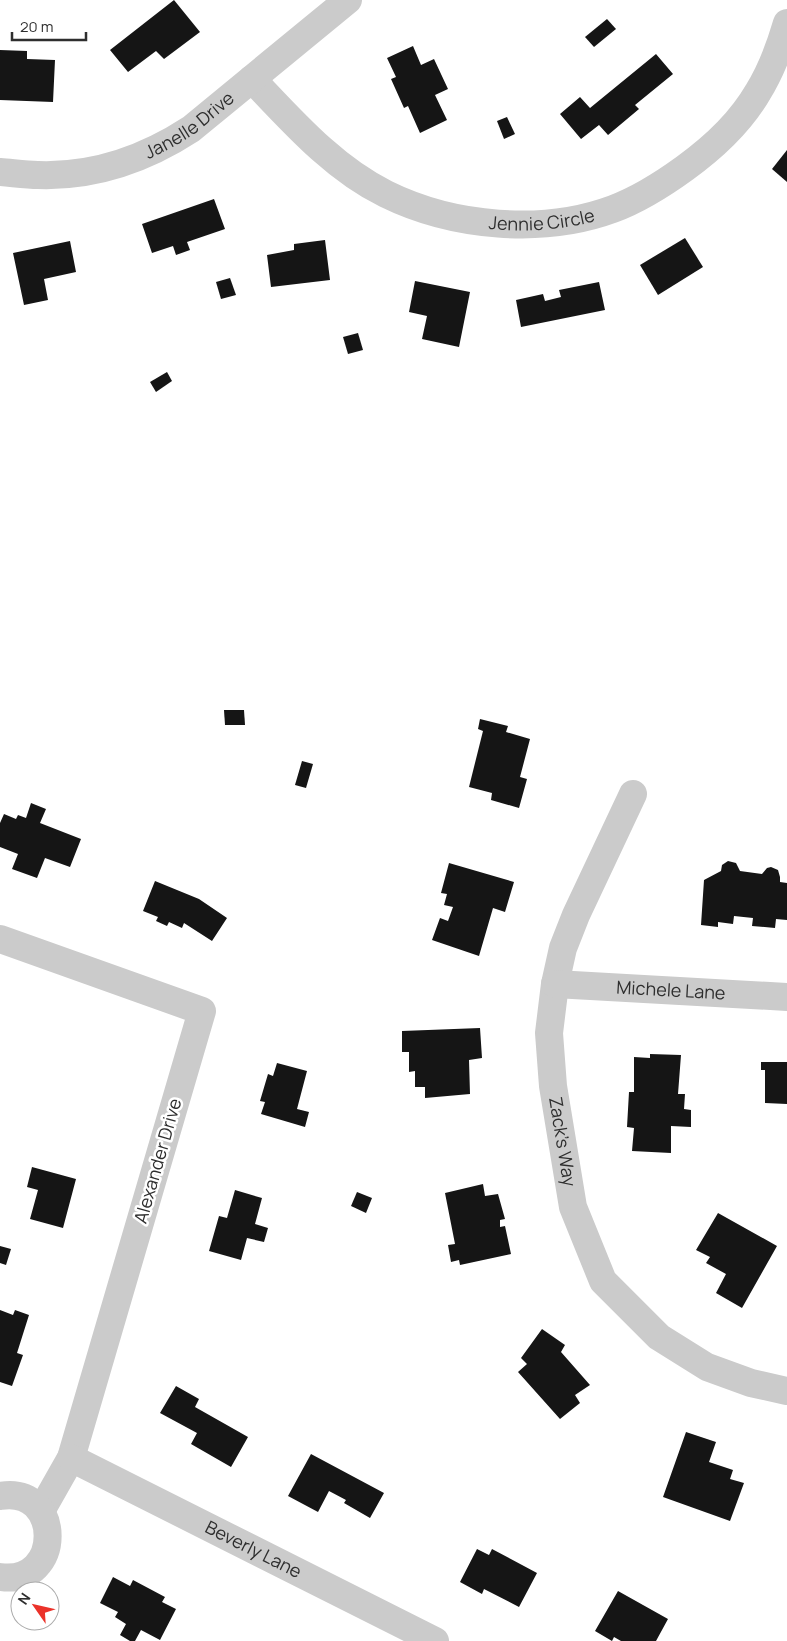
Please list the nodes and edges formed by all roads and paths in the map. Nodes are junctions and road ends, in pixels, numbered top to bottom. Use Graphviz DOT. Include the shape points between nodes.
graph roads {
  1 [pos="348,0"];
  2 [pos="787,23"];
  3 [pos="252,79"];
  4 [pos="0,172"];
  5 [pos="633,794"];
  6 [pos="0,939"];
  7 [pos="555,984"];
  8 [pos="787,996"];
  9 [pos="787,1391"];
  10 [pos="71,1458"];
  11 [pos="0,1496"];
  12 [pos="41,1511"];
  13 [pos="0,1577"];
  14 [pos="435,1641"];
  1 -- 3 [label="street, Janelle Drive"];
  2 -- 3 [label="street, Jennie Circle" via="758,93 742,116 703,155 637,199 589,216 556,221 512,224 460,219 408,204 384,193 329,156"];
  3 -- 4 [label="street, Janelle Drive" via="191,129 140,157 100,170 58,175"];
  5 -- 7 [label="street, Zack's Way" via="576,914 563,948"];
  6 -- 10 [label="street, Alexander Drive" via="202,1011"];
  7 -- 8 [label="street, Michele Lane"];
  7 -- 9 [label="street, Zack's Way" via="549,1034 553,1086 573,1207 604,1281 659,1337 706,1367"];
  10 -- 12 [label="street, Alexander Drive"];
  10 -- 14 [label="street, Beverly Lane"];
  11 -- 12 [label="street" via="22,1497"];
  12 -- 13 [label="street" via="48,1527 45,1555 36,1567 24,1574"];
}
